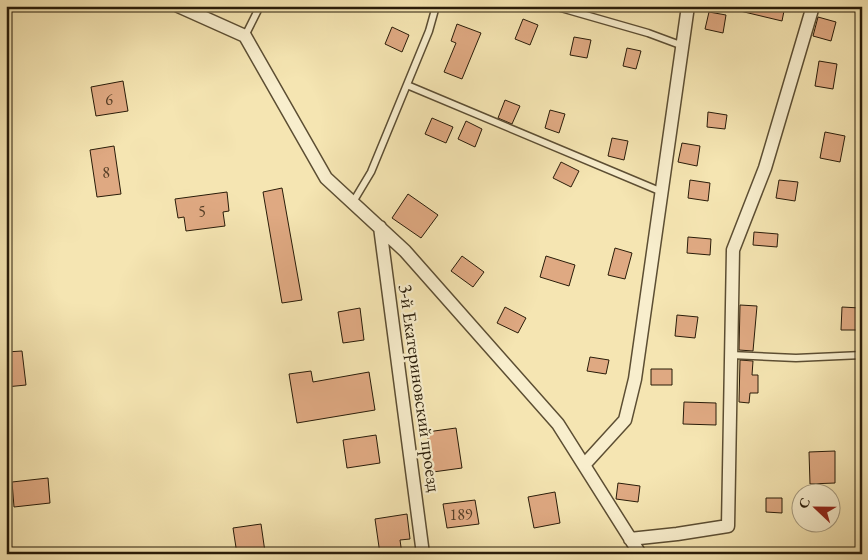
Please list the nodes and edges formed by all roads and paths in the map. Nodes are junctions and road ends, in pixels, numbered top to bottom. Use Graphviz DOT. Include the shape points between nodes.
graph roads {
  1 [pos="178,6"];
  2 [pos="260,6"];
  3 [pos="436,6"];
  4 [pos="554,6"];
  5 [pos="688,6"];
  6 [pos="813,6"];
  7 [pos="245,36"];
  8 [pos="682,46"];
  9 [pos="407,85"];
  10 [pos="662,192"];
  11 [pos="353,202"];
  12 [pos="380,228"];
  13 [pos="731,355"];
  14 [pos="862,355"];
  15 [pos="584,465"];
  16 [pos="630,539"];
  17 [pos="423,554"];
  18 [pos="640,554"];
  1 -- 7 [label="street"];
  2 -- 7 [label="lane"];
  3 -- 9 [label="lane"];
  4 -- 8 [label="lane"];
  5 -- 8 [label="street"];
  6 -- 13 [label="street" via="765,168 734,250"];
  7 -- 11 [label="street" via="326,178"];
  8 -- 10 [label="street"];
  9 -- 10 [label="lane"];
  9 -- 11 [label="lane" via="372,172"];
  10 -- 15 [label="street" via="635,379 624,420"];
  11 -- 12 [label="street"];
  12 -- 15 [label="street" via="405,251 558,424"];
  12 -- 17 [label="street, 3-й Екатериновский проезд"];
  13 -- 14 [label="lane" via="796,358"];
  13 -- 16 [label="street" via="728,526"];
  15 -- 16 [label="street"];
  16 -- 18 [label="street"];
}
